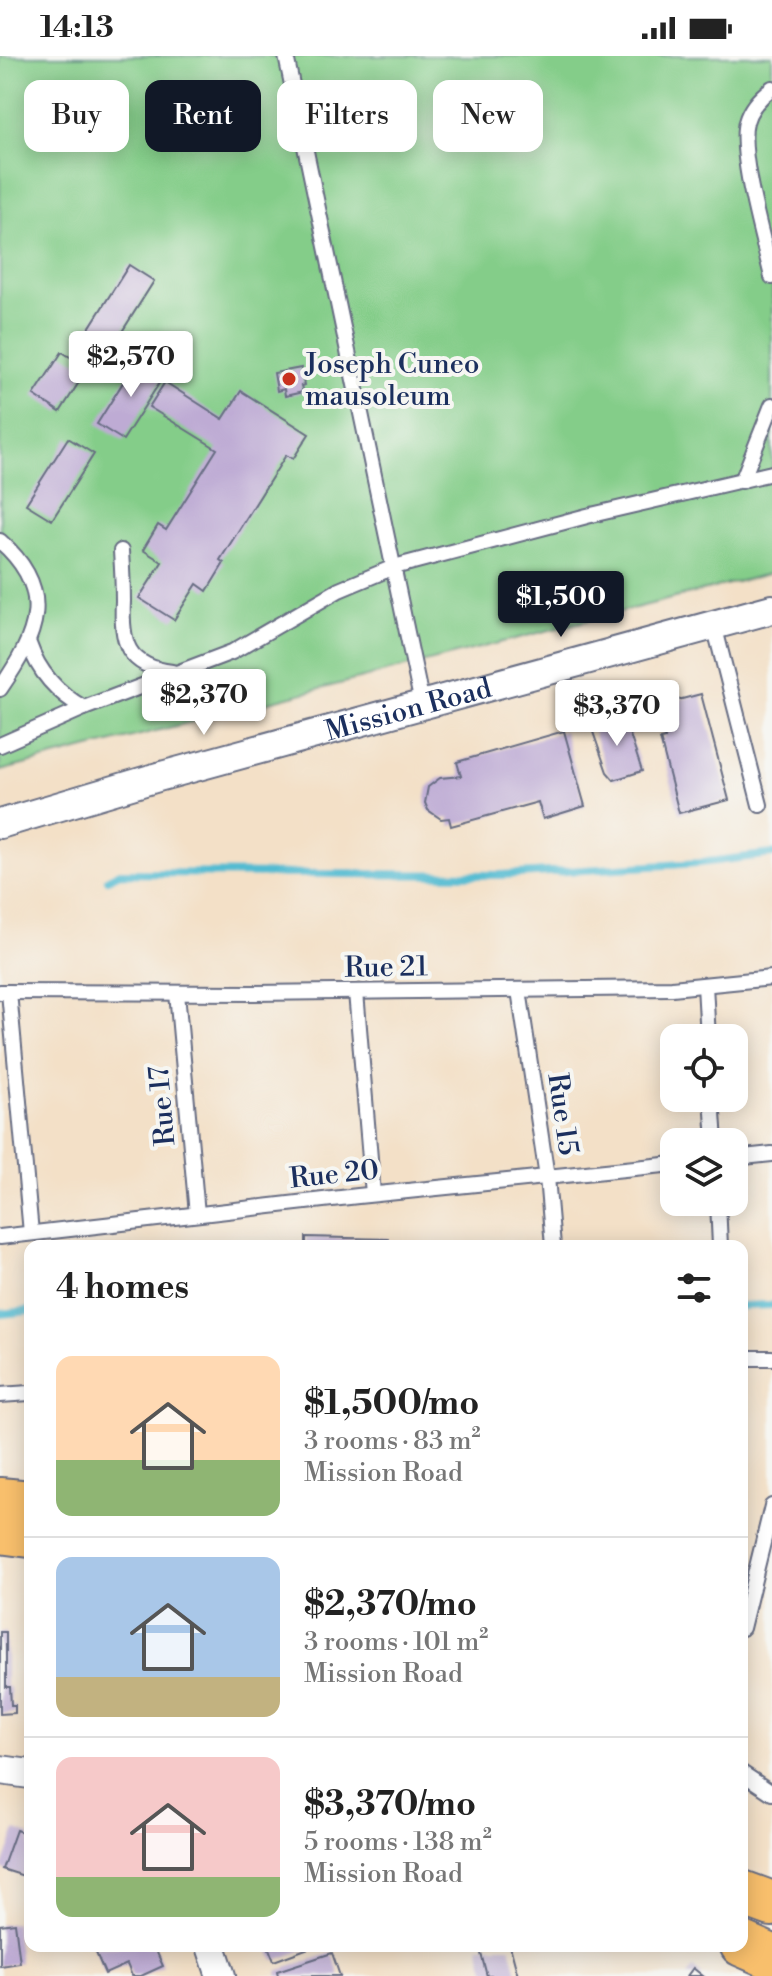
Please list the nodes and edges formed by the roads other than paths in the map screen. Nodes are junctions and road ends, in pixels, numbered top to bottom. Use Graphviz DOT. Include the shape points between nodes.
graph roads {
  1 [pos="286,56"];
  2 [pos="772,88"];
  3 [pos="772,277"];
  4 [pos="772,405"];
  5 [pos="772,473"];
  6 [pos="742,481"];
  7 [pos="0,541"];
  8 [pos="121,551"];
  9 [pos="394,567"];
  10 [pos="772,609"];
  11 [pos="714,625"];
  12 [pos="29,644"];
  13 [pos="176,673"];
  14 [pos="0,689"];
  15 [pos="422,704"];
  16 [pos="84,708"];
  17 [pos="0,745"];
  18 [pos="760,805"];
  19 [pos="0,824"];
  20 [pos="772,978"];
  21 [pos="705,985"];
  22 [pos="519,990"];
  23 [pos="4,992"];
  24 [pos="356,992"];
  25 [pos="177,993"];
  26 [pos="707,1024"];
  27 [pos="772,1154"];
  28 [pos="748,1157"];
  29 [pos="660,1165"];
  30 [pos="547,1177"];
  31 [pos="373,1194"];
  32 [pos="197,1214"];
  33 [pos="719,1216"];
  34 [pos="31,1233"];
  35 [pos="0,1237"];
  36 [pos="552,1240"];
  37 [pos="720,1240"];
  38 [pos="748,1358"];
  39 [pos="772,1358"];
  40 [pos="24,1393"];
  41 [pos="0,1395"];
  42 [pos="0,1500"];
  43 [pos="24,1502"];
  44 [pos="772,1506"];
  45 [pos="0,1531"];
  46 [pos="24,1534"];
  47 [pos="748,1604"];
  48 [pos="0,1770"];
  49 [pos="24,1773"];
  50 [pos="748,1777"];
  51 [pos="772,1793"];
  52 [pos="748,1895"];
  53 [pos="772,1904"];
  54 [pos="748,1947"];
  55 [pos="213,1952"];
  56 [pos="772,1957"];
  57 [pos="221,1976"];
  1 -- 9 [label="lane"];
  2 -- 3 [label="lane" via="751,108 744,143"];
  4 -- 6 [label="lane"];
  5 -- 6 [label="lane"];
  6 -- 9 [label="lane"];
  7 -- 12 [label="lane" via="14,553 34,591"];
  8 -- 13 [label="lane" via="121,630 126,645 153,670"];
  9 -- 13 [label="lane" via="339,590 232,652"];
  9 -- 15 [label="lane"];
  10 -- 11 [label="street, Mission Road"];
  11 -- 15 [label="street, Mission Road"];
  11 -- 18 [label="lane"];
  12 -- 14 [label="lane"];
  12 -- 16 [label="lane" via="49,680"];
  13 -- 16 [label="lane"];
  15 -- 19 [label="street, Mission Road"];
  16 -- 17 [label="lane"];
  20 -- 21 [label="lane, Rue 21"];
  21 -- 22 [label="lane, Rue 21"];
  21 -- 26 [label="lane"];
  22 -- 24 [label="lane, Rue 21"];
  22 -- 30 [label="lane, Rue 15"];
  23 -- 25 [label="lane, Rue 21"];
  23 -- 34 [label="lane"];
  24 -- 25 [label="lane, Rue 21"];
  24 -- 31 [label="lane"];
  25 -- 32 [label="lane, Rue 17"];
  27 -- 28 [label="lane"];
  29 -- 30 [label="lane, Rue 20"];
  30 -- 31 [label="lane, Rue 20"];
  30 -- 36 [label="lane, Rue 15"];
  31 -- 32 [label="lane, Rue 20"];
  32 -- 34 [label="lane, Rue 20"];
  33 -- 37 [label="lane"];
  34 -- 35 [label="lane, Rue 20"];
  38 -- 39 [label="lane"];
  40 -- 41 [label="lane"];
  42 -- 43 [label="main road"];
  44 -- 47 [label="lane"];
  45 -- 46 [label="main road"];
  48 -- 49 [label="street"];
  50 -- 51 [label="lane"];
  52 -- 53 [label="main road"];
  54 -- 56 [label="main road"];
  55 -- 57 [label="street"];
}
